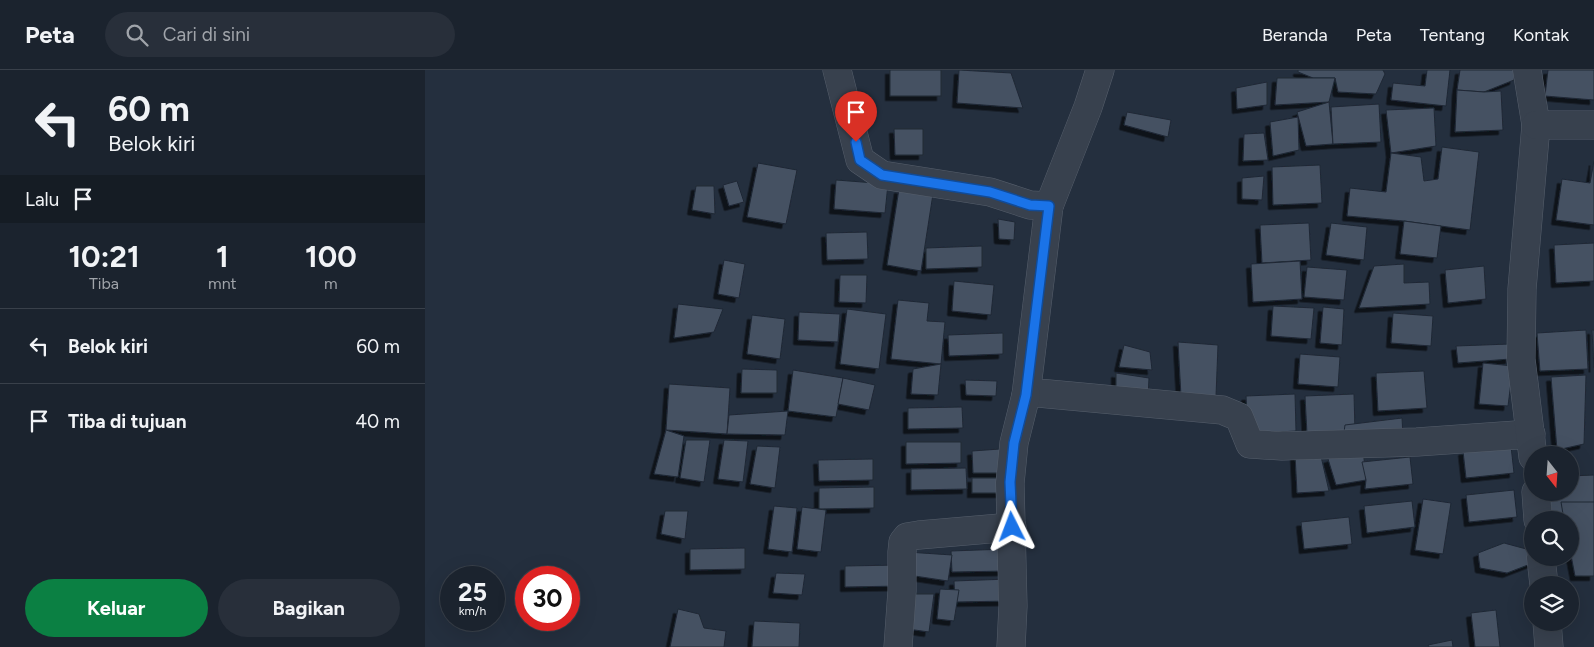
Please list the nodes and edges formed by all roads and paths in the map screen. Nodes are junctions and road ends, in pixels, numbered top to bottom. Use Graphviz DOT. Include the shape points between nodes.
graph roads {
  1 [pos="837,70"];
  2 [pos="1100,70"];
  3 [pos="1527,70"];
  4 [pos="1535,125"];
  5 [pos="1594,125"];
  6 [pos="1049,206"];
  7 [pos="1026,395"];
  8 [pos="1531,446"];
  9 [pos="1012,527"];
  10 [pos="1548,631"];
  11 [pos="898,647"];
  12 [pos="1011,647"];
  13 [pos="1549,647"];
  1 -- 6 [label="street" via="860,160 882,175 990,192 1030,205"];
  2 -- 6 [label="street"];
  3 -- 4 [label="street"];
  4 -- 5 [label="street"];
  4 -- 8 [label="street" via="1522,289 1521,359"];
  6 -- 7 [label="street"];
  7 -- 8 [label="street" via="1038,393 1222,410 1239,418 1251,444 1417,442"];
  7 -- 9 [label="street" via="1014,443 1010,482"];
  9 -- 11 [label="street" via="919,535 903,542"];
  9 -- 12 [label="street"];
  10 -- 13 [label="street"];
}
